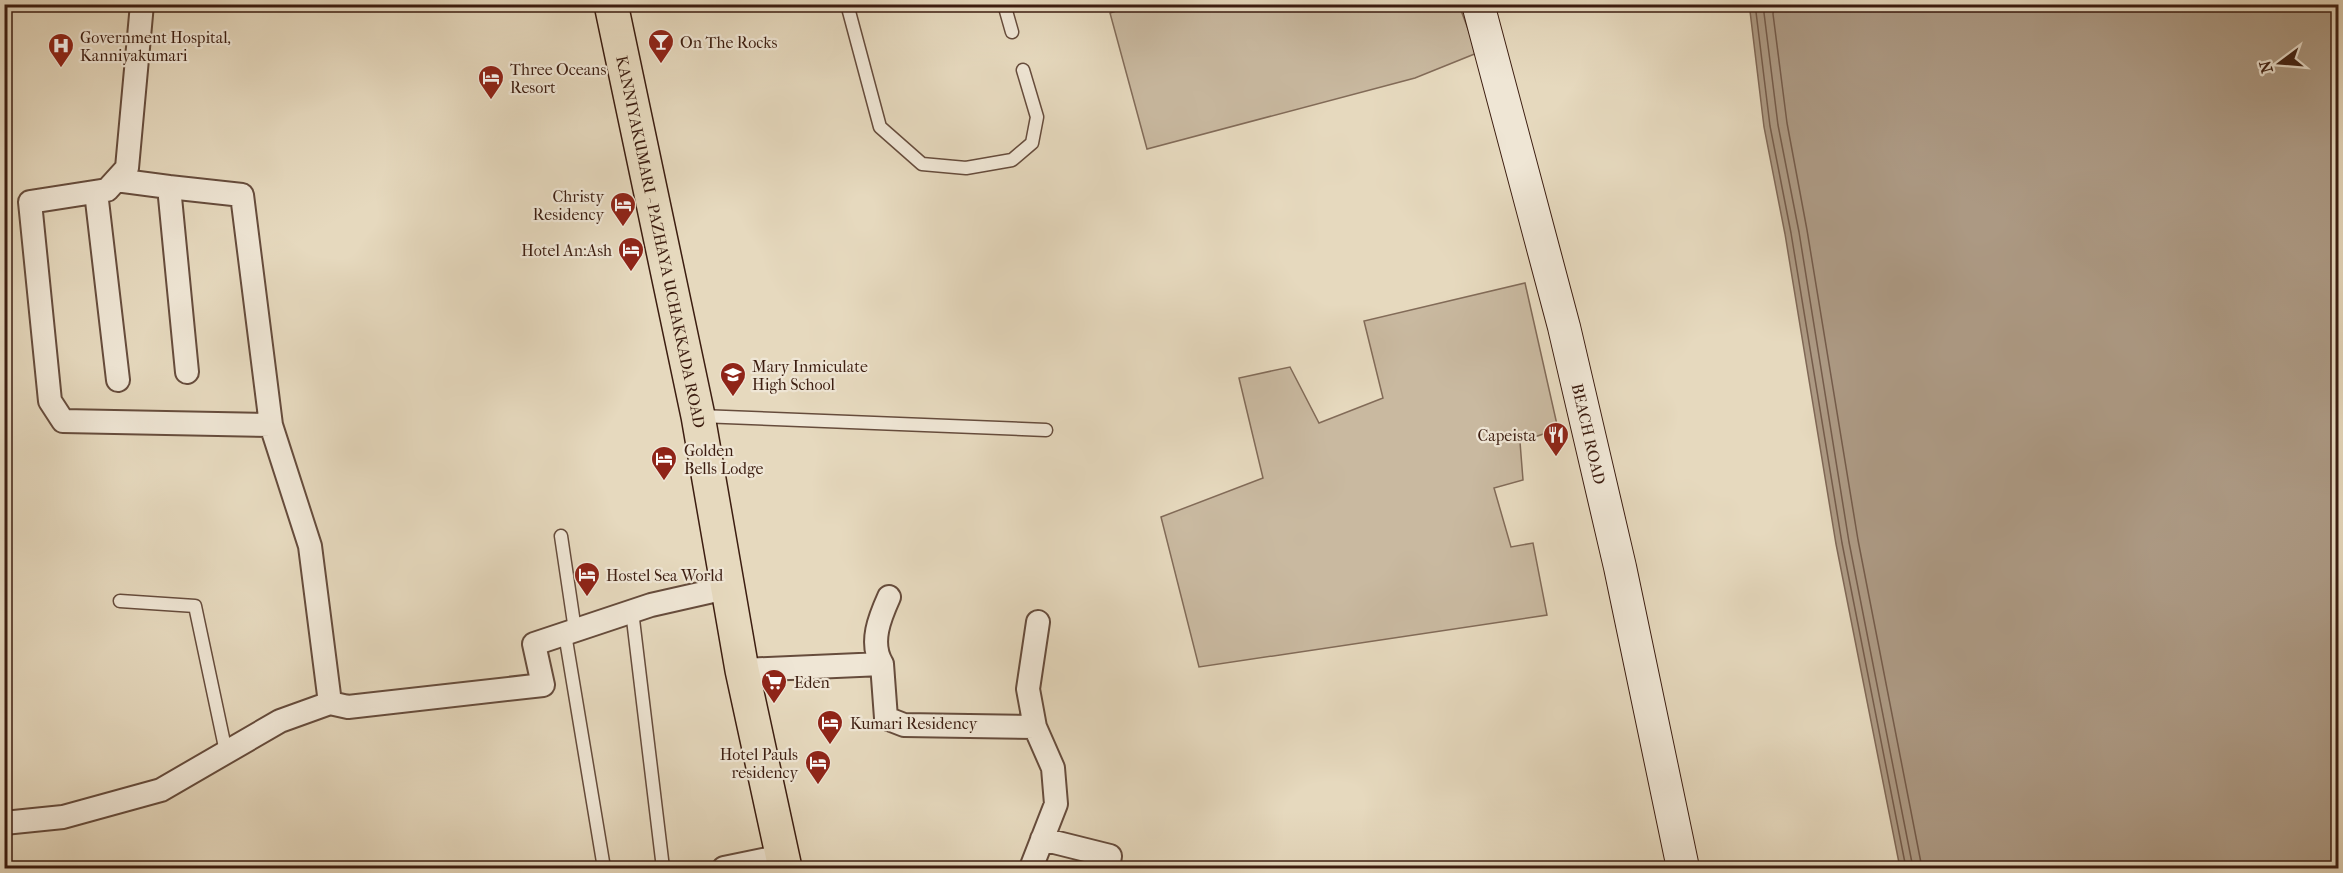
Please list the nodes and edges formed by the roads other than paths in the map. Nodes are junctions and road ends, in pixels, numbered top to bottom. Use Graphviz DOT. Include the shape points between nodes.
graph roads {
  1 [pos="142,4"];
  2 [pos="611,4"];
  3 [pos="847,4"];
  4 [pos="1004,4"];
  5 [pos="1478,4"];
  6 [pos="1012,32"];
  7 [pos="1023,70"];
  8 [pos="116,180"];
  9 [pos="169,187"];
  10 [pos="96,192"];
  11 [pos="187,372"];
  12 [pos="118,380"];
  13 [pos="698,416"];
  14 [pos="271,425"];
  15 [pos="1046,430"];
  16 [pos="561,536"];
  17 [pos="726,588"];
  18 [pos="889,597"];
  19 [pos="120,601"];
  20 [pos="632,611"];
  21 [pos="1038,622"];
  22 [pos="570,632"];
  23 [pos="882,664"];
  24 [pos="742,670"];
  25 [pos="330,703"];
  26 [pos="1035,727"];
  27 [pos="226,752"];
  28 [pos="4,823"];
  29 [pos="1042,839"];
  30 [pos="783,862"];
  31 [pos="604,868"];
  32 [pos="663,868"];
  33 [pos="724,868"];
  34 [pos="1031,868"];
  35 [pos="1108,868"];
  36 [pos="1683,868"];
  1 -- 8 [label="street" via="127,168"];
  2 -- 13 [label="main road, KANNIYAKUMARI - PAZHAYA UCHAKKADA ROAD"];
  3 -- 7 [label="lane" via="880,128 922,164 966,168 1012,160 1032,143 1037,117"];
  4 -- 6 [label="lane"];
  5 -- 36 [label="street, BEACH ROAD" via="1564,327 1620,567"];
  8 -- 9 [label="street"];
  8 -- 10 [label="street" via="107,190"];
  9 -- 11 [label="street"];
  9 -- 14 [label="street" via="242,195"];
  10 -- 12 [label="street"];
  10 -- 14 [label="street" via="30,202 50,401 63,421"];
  13 -- 15 [label="lane"];
  13 -- 17 [label="main road, KANNIYAKUMARI - PAZHAYA UCHAKKADA ROAD"];
  14 -- 25 [label="street" via="310,546"];
  16 -- 22 [label="lane"];
  17 -- 20 [label="street"];
  17 -- 24 [label="main road, KANNIYAKUMARI - PAZHAYA UCHAKKADA ROAD"];
  18 -- 23 [label="street" via="877,624 877,656"];
  19 -- 27 [label="lane" via="195,606"];
  20 -- 22 [label="street"];
  20 -- 32 [label="lane"];
  21 -- 26 [label="street" via="1028,689"];
  22 -- 25 [label="street" via="534,644 543,685 348,707"];
  22 -- 31 [label="lane"];
  23 -- 24 [label="street"];
  23 -- 26 [label="street" via="886,718 904,724"];
  24 -- 30 [label="main road, KANNIYAKUMARI - PAZHAYA UCHAKKADA ROAD"];
  25 -- 27 [label="street" via="280,721"];
  26 -- 29 [label="street" via="1053,768 1056,804"];
  27 -- 28 [label="street" via="161,790 63,816"];
  29 -- 34 [label="street"];
  29 -- 35 [label="street" via="1110,856"];
  30 -- 33 [label="street"];
}
